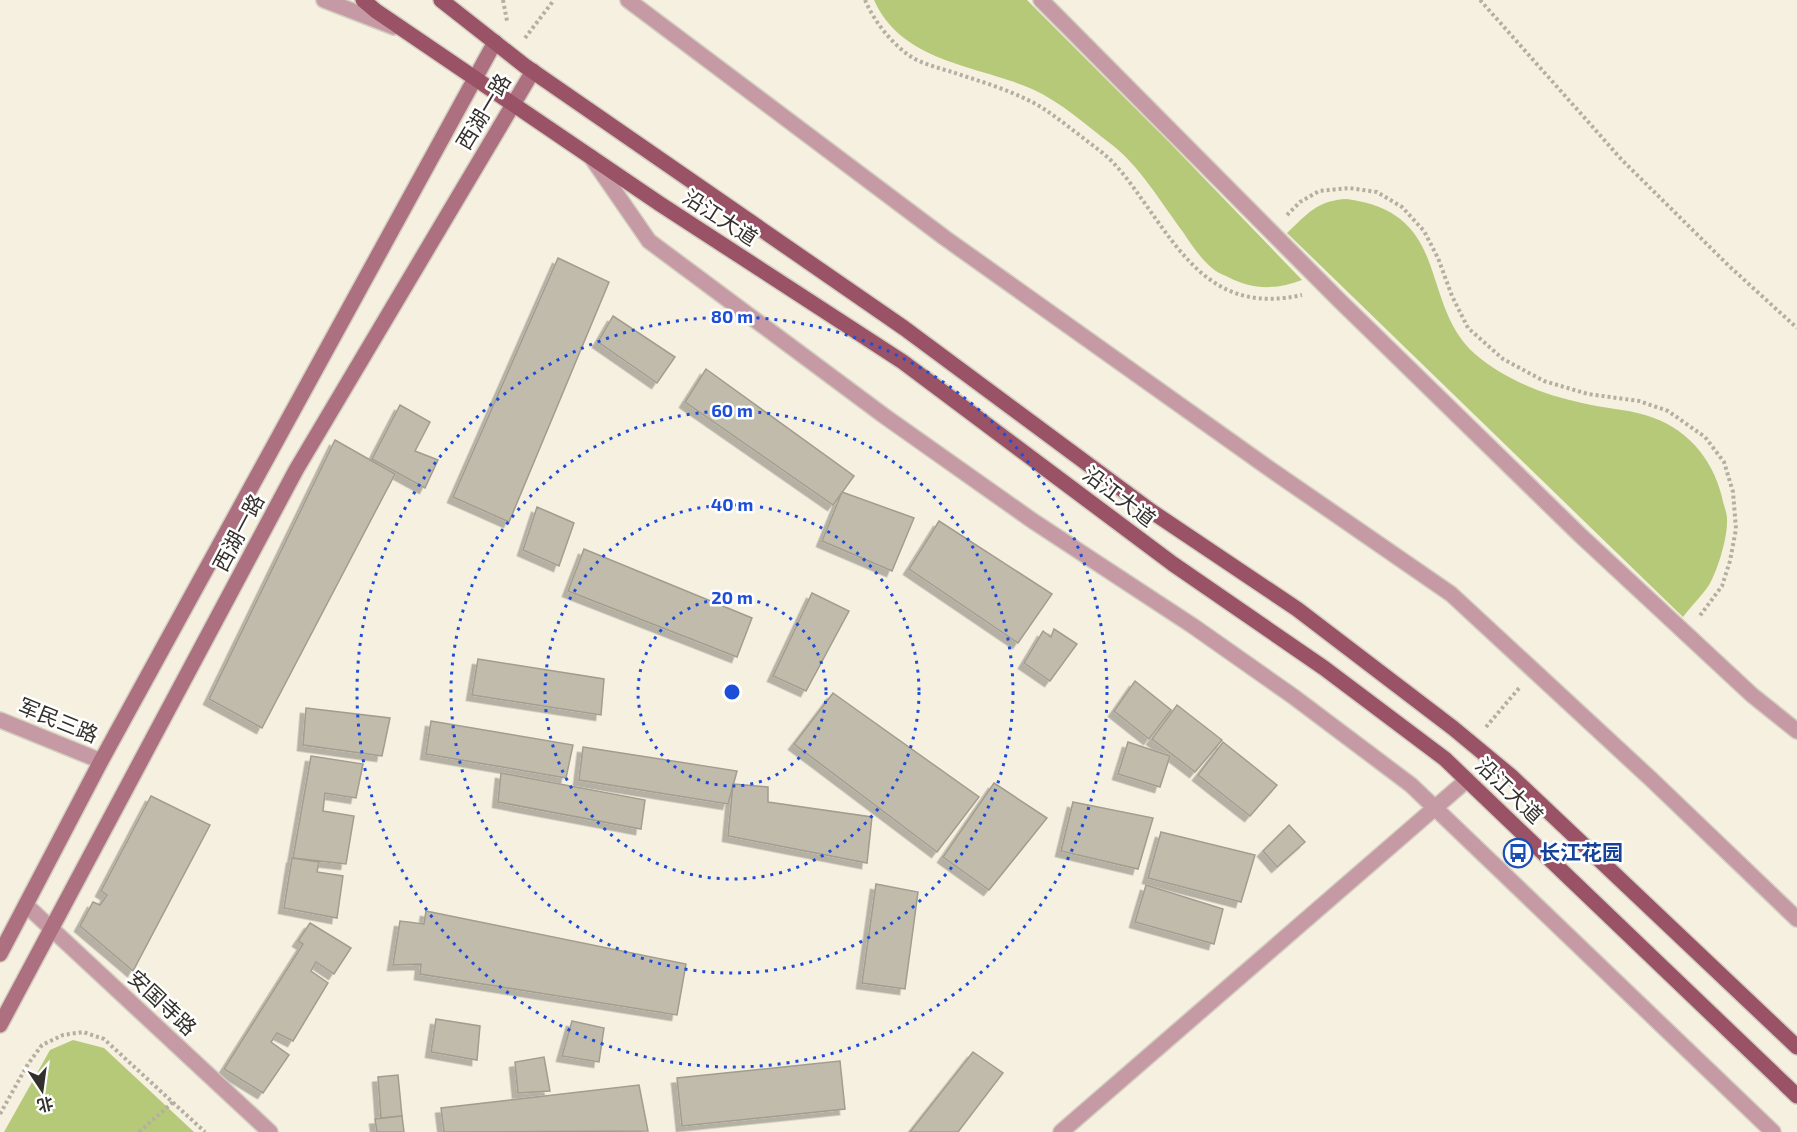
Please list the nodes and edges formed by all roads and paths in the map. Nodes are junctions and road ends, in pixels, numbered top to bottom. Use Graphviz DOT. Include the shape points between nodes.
graph roads {
  1 [pos="324,0"];
  2 [pos="363,0"];
  3 [pos="441,0"];
  4 [pos="554,0"];
  5 [pos="628,0"];
  6 [pos="865,0"];
  7 [pos="1041,0"];
  8 [pos="1480,0"];
  9 [pos="403,30"];
  10 [pos="495,42"];
  11 [pos="512,56"];
  12 [pos="533,71"];
  13 [pos="474,80"];
  14 [pos="513,105"];
  15 [pos="591,158"];
  16 [pos="1271,232"];
  17 [pos="1325,286"];
  18 [pos="1797,328"];
  19 [pos="1687,634"];
  20 [pos="1534,670"];
  21 [pos="0,720"];
  22 [pos="1797,731"];
  23 [pos="1472,743"];
  24 [pos="101,761"];
  25 [pos="1467,780"];
  26 [pos="1435,808"];
  27 [pos="26,905"];
  28 [pos="1797,919"];
  29 [pos="51,929"];
  30 [pos="0,954"];
  31 [pos="0,1025"];
  32 [pos="1797,1047"];
  33 [pos="1797,1096"];
  34 [pos="172,1102"];
  35 [pos="0,1114"];
  36 [pos="139,1132"];
  37 [pos="205,1132"];
  38 [pos="270,1132"];
  39 [pos="1060,1132"];
  40 [pos="1773,1132"];
  1 -- 9 [label="street"];
  2 -- 9 [label="main road, 沿江大道"];
  3 -- 10 [label="main road, 沿江大道"];
  4 -- 11 [label="path"];
  5 -- 20 [label="street" via="945,238 1451,594"];
  6 -- 17 [label="path" via="893,42 911,57 1040,107 1103,153 1125,176 1184,257 1208,278 1233,293 1256,299 1283,299"];
  7 -- 16 [label="street"];
  8 -- 18 [label="path" via="1622,160"];
  9 -- 13 [label="main road, 沿江大道"];
  10 -- 11 [label="main road, 沿江大道"];
  10 -- 13 [label="main road, 西湖一路"];
  11 -- 12 [label="main road, 沿江大道"];
  12 -- 14 [label="main road, 西湖一路"];
  12 -- 23 [label="main road, 沿江大道" via="904,328 1150,511 1297,609"];
  13 -- 14 [label="main road, 沿江大道"];
  13 -- 24 [label="main road, 西湖一路"];
  14 -- 15 [label="main road, 沿江大道"];
  14 -- 29 [label="main road, 西湖一路" via="296,470"];
  15 -- 25 [label="main road, 沿江大道" via="903,362 1173,564 1324,668"];
  15 -- 26 [label="street" via="649,242 1024,515 1294,697 1411,785"];
  16 -- 17 [label="street"];
  16 -- 19 [label="path" via="1300,202 1319,191 1349,188 1377,192 1402,207 1424,231 1468,328 1503,360 1545,381 1668,411 1705,437 1724,462 1733,492 1736,529 1722,586"];
  17 -- 19 [label="street"];
  19 -- 22 [label="street"];
  20 -- 23 [label="path"];
  20 -- 28 [label="street"];
  21 -- 24 [label="street, 军民三路"];
  23 -- 32 [label="main road, 沿江大道"];
  24 -- 27 [label="main road, 西湖一路"];
  25 -- 26 [label="street"];
  25 -- 33 [label="main road, 沿江大道"];
  26 -- 39 [label="street"];
  26 -- 40 [label="street"];
  27 -- 29 [label="street, 安国寺路"];
  27 -- 30 [label="main road, 西湖一路"];
  29 -- 31 [label="main road, 西湖一路"];
  29 -- 38 [label="street, 安国寺路"];
  34 -- 35 [label="path" via="104,1039 83,1032 63,1035 42,1045"];
  34 -- 36 [label="path"];
  34 -- 37 [label="path"];
}
